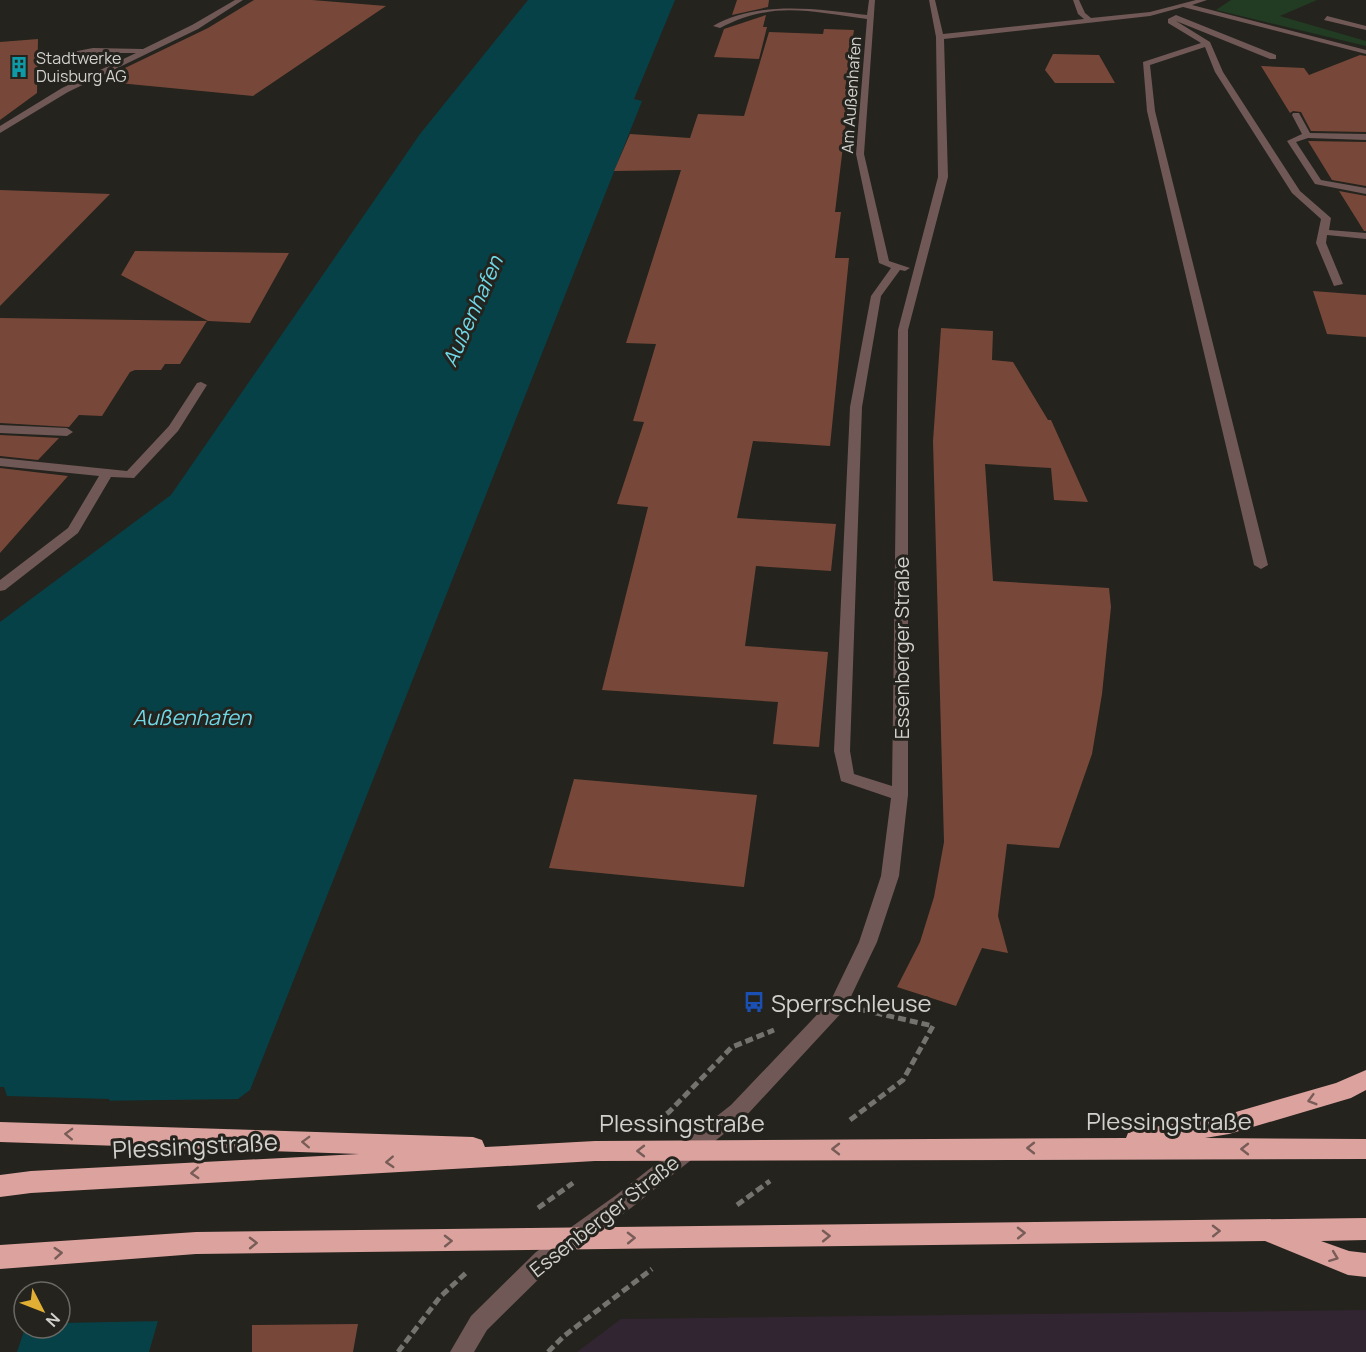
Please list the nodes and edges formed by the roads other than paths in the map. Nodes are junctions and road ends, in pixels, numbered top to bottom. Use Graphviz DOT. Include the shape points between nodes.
graph roads {
  1 [pos="240,0"];
  2 [pos="872,0"];
  3 [pos="932,0"];
  4 [pos="1076,0"];
  5 [pos="1202,0"];
  6 [pos="1186,6"];
  7 [pos="1159,12"];
  8 [pos="871,17"];
  9 [pos="1178,18"];
  10 [pos="1327,18"];
  11 [pos="1089,20"];
  12 [pos="717,26"];
  13 [pos="1366,28"];
  14 [pos="940,37"];
  15 [pos="1207,44"];
  16 [pos="142,51"];
  17 [pos="1366,52"];
  18 [pos="1272,57"];
  19 [pos="44,60"];
  20 [pos="1296,116"];
  21 [pos="0,130"];
  22 [pos="1307,135"];
  23 [pos="1366,137"];
  24 [pos="1366,191"];
  25 [pos="1322,232"];
  26 [pos="1366,236"];
  27 [pos="898,266"];
  28 [pos="917,271"];
  29 [pos="1338,284"];
  30 [pos="201,386"];
  31 [pos="0,429"];
  32 [pos="67,432"];
  33 [pos="0,462"];
  34 [pos="106,474"];
  35 [pos="1261,565"];
  36 [pos="0,587"];
  37 [pos="900,795"];
  38 [pos="1366,1079"];
  39 [pos="0,1132"];
  40 [pos="1089,1148"];
  41 [pos="1366,1149"];
  42 [pos="595,1151"];
  43 [pos="0,1186"];
  44 [pos="1366,1229"];
  45 [pos="1264,1230"];
  46 [pos="0,1257"];
  47 [pos="1366,1265"];
  48 [pos="462,1352"];
  1 -- 16 [label="street" via="195,27"];
  2 -- 8 [label="street, Am Außenhafen"];
  3 -- 14 [label="street, Essenberger Straße"];
  4 -- 11 [label="street"];
  5 -- 6 [label="street"];
  6 -- 7 [label="street"];
  6 -- 17 [label="street"];
  7 -- 9 [label="street"];
  7 -- 11 [label="street"];
  8 -- 12 [label="street" via="819,8 780,7 750,10"];
  8 -- 27 [label="street, Am Außenhafen" via="860,154 884,263"];
  9 -- 15 [label="street" via="1171,21"];
  9 -- 18 [label="street"];
  10 -- 13 [label="street"];
  11 -- 14 [label="street"];
  14 -- 28 [label="street, Essenberger Straße" via="943,177"];
  15 -- 25 [label="street" via="1219,72 1297,193 1326,218"];
  15 -- 35 [label="street" via="1146,64 1151,111"];
  16 -- 19 [label="street" via="77,51"];
  16 -- 21 [label="street" via="65,90"];
  20 -- 22 [label="street"];
  22 -- 23 [label="street"];
  22 -- 24 [label="street" via="1291,141 1318,182"];
  25 -- 26 [label="street"];
  25 -- 29 [label="street" via="1321,243"];
  27 -- 28 [label="street"];
  27 -- 37 [label="street" via="876,296 856,408 842,751 848,777"];
  28 -- 37 [label="street, Essenberger Straße" via="903,330"];
  30 -- 34 [label="street" via="174,428 130,475"];
  31 -- 32 [label="street"];
  33 -- 34 [label="street"];
  34 -- 36 [label="street" via="73,530"];
  37 -- 48 [label="street, Essenberger Straße" via="890,876 868,942 838,1004 738,1111 544,1259 479,1323"];
  38 -- 40 [label="highway, one-way" via="1343,1091 1229,1124"];
  42 -- 39 [label="highway, one-way"];
  41 -- 40 [label="highway, Plessingstraße, one-way"];
  40 -- 42 [label="highway, Plessingstraße, one-way"];
  42 -- 43 [label="highway, Plessingstraße, one-way"];
  44 -- 45 [label="highway"];
  46 -- 45 [label="highway, one-way" via="196,1243"];
  45 -- 47 [label="highway, one-way" via="1348,1263"];
}
